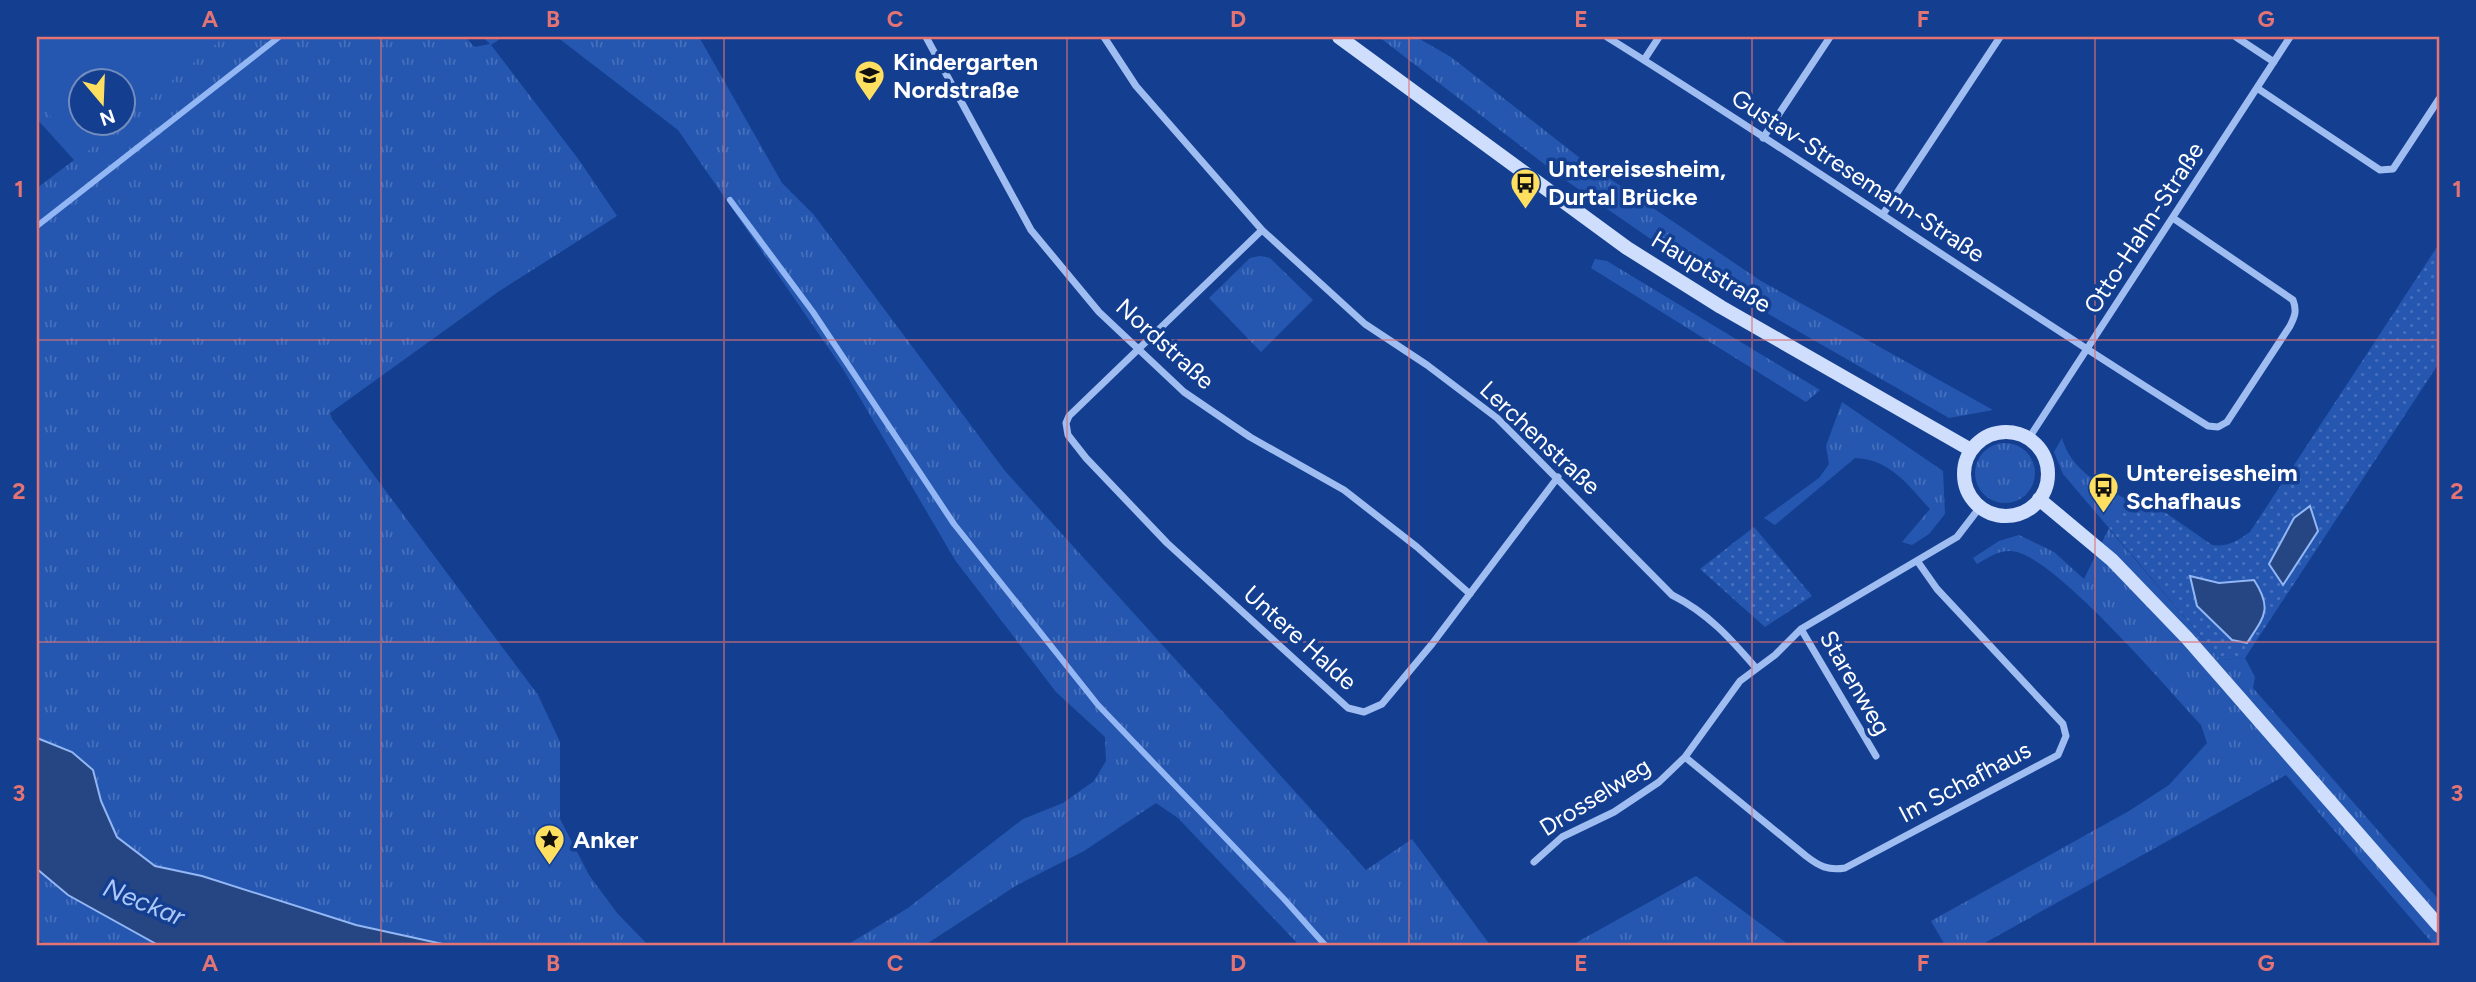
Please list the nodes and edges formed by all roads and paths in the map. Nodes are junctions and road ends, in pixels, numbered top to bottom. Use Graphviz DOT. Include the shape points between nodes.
graph roads {
  1 [pos="926,37"];
  2 [pos="1104,37"];
  3 [pos="1339,37"];
  4 [pos="1607,37"];
  5 [pos="1659,37"];
  6 [pos="1830,37"];
  7 [pos="2000,37"];
  8 [pos="2236,37"];
  9 [pos="2290,37"];
  10 [pos="1644,60"];
  11 [pos="2274,62"];
  12 [pos="2257,88"];
  13 [pos="2439,99"];
  14 [pos="1763,138"];
  15 [pos="1883,214"];
  16 [pos="2173,218"];
  17 [pos="1262,230"];
  18 [pos="1138,349"];
  19 [pos="2087,351"];
  20 [pos="2029,439"];
  21 [pos="1971,450"];
  22 [pos="1558,477"];
  23 [pos="2039,499"];
  24 [pos="1980,507"];
  25 [pos="1918,562"];
  26 [pos="1470,594"];
  27 [pos="1801,629"];
  28 [pos="1756,668"];
  29 [pos="1875,756"];
  30 [pos="1685,757"];
  31 [pos="1534,862"];
  32 [pos="2439,926"];
  1 -- 18 [label="street, Nordstraße" via="1031,230 1099,312"];
  2 -- 17 [label="street, Lerchenstraße" via="1136,86"];
  3 -- 21 [label="main road, Hauptstraße" via="1627,248"];
  4 -- 10 [label="street, Gustav-Stresemann-Straße"];
  5 -- 10 [label="street"];
  6 -- 14 [label="street"];
  7 -- 15 [label="street"];
  8 -- 11 [label="street"];
  9 -- 11 [label="street, Otto-Hahn-Straße"];
  10 -- 14 [label="street, Gustav-Stresemann-Straße"];
  11 -- 12 [label="street, Otto-Hahn-Straße"];
  12 -- 13 [label="street" via="2380,170 2393,169"];
  12 -- 16 [label="street, Otto-Hahn-Straße"];
  14 -- 15 [label="street, Gustav-Stresemann-Straße"];
  15 -- 19 [label="street, Gustav-Stresemann-Straße"];
  16 -- 19 [label="street, Otto-Hahn-Straße"];
  16 -- 19 [label="street, Gustav-Stresemann-Straße" via="2293,300 2296,314 2290,327 2227,422 2218,426 2208,426"];
  17 -- 18 [label="street"];
  17 -- 22 [label="street, Lerchenstraße" via="1354,315 1497,418"];
  18 -- 26 [label="street, Nordstraße" via="1184,391 1228,422 1344,491"];
  18 -- 26 [label="street, Untere Halde" via="1069,416 1068,435 1167,543 1348,708 1364,712 1382,704"];
  19 -- 20 [label="street, Otto-Hahn-Straße"];
  20 -- 21 [label="main road" via="2007,432 1991,434"];
  20 -- 23 [label="main road" via="2045,459 2048,472"];
  21 -- 24 [label="main road" via="1964,468 1965,482"];
  22 -- 26 [label="street, Untere Halde"];
  22 -- 28 [label="street, Lerchenstraße" via="1672,595 1718,625"];
  23 -- 24 [label="main road" via="2023,512 2010,515"];
  23 -- 32 [label="main road" via="2112,560 2187,638"];
  24 -- 25 [label="street" via="1957,537"];
  25 -- 27 [label="street"];
  25 -- 30 [label="street, Im Schafhaus" via="1937,589 2063,724 2066,736 2058,755 1845,868 1832,870 1820,867"];
  27 -- 28 [label="street"];
  27 -- 29 [label="street, Starenweg"];
  28 -- 30 [label="street, Drosselweg" via="1740,681"];
  30 -- 31 [label="street, Drosselweg" via="1659,782 1614,812 1562,837"];
}
